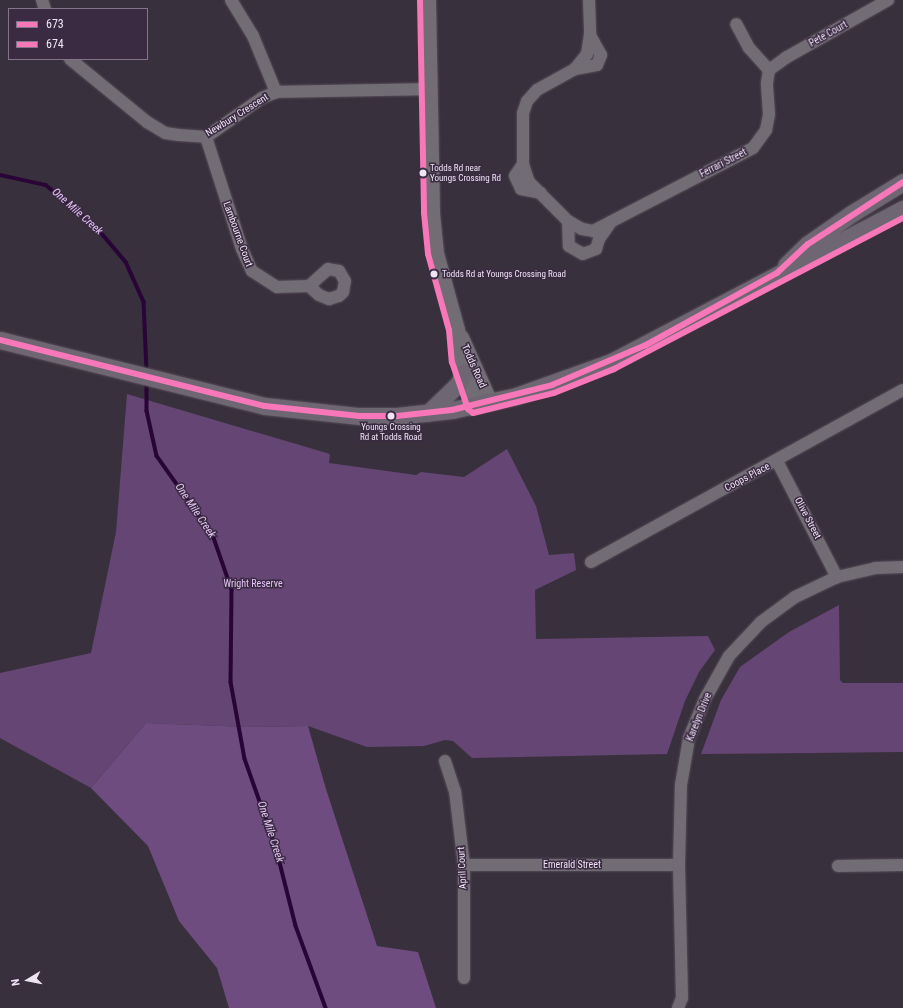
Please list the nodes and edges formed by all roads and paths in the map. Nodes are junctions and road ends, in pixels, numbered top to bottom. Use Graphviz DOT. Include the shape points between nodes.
graph roads {
  1 [pos="232,0"];
  2 [pos="428,0"];
  3 [pos="589,0"];
  4 [pos="888,0"];
  5 [pos="736,24"];
  6 [pos="71,60"];
  7 [pos="769,70"];
  8 [pos="428,89"];
  9 [pos="276,92"];
  10 [pos="206,137"];
  11 [pos="903,182"];
  12 [pos="903,209"];
  13 [pos="851,214"];
  14 [pos="568,221"];
  15 [pos="612,221"];
  16 [pos="868,228"];
  17 [pos="777,273"];
  18 [pos="309,286"];
  19 [pos="457,329"];
  20 [pos="0,340"];
  21 [pos="464,373"];
  22 [pos="903,390"];
  23 [pos="483,404"];
  24 [pos="428,413"];
  25 [pos="777,461"];
  26 [pos="591,562"];
  27 [pos="903,567"];
  28 [pos="837,577"];
  29 [pos="445,761"];
  30 [pos="464,865"];
  31 [pos="679,865"];
  32 [pos="903,865"];
  33 [pos="838,866"];
  34 [pos="464,978"];
  35 [pos="678,1008"];
  1 -- 9 [label="street" via="253,36"];
  2 -- 8 [label="street, Todds Road"];
  3 -- 14 [label="street, Ferrari Street" via="590,35 601,55 597,65 575,69 537,90 527,101 523,113 523,164 515,176 521,189 542,194"];
  4 -- 7 [label="street, Pete Court" via="787,57"];
  5 -- 7 [label="street" via="749,48"];
  6 -- 10 [label="street, Newbury Crescent" via="147,122 165,133"];
  7 -- 15 [label="street, Ferrari Street" via="769,114 766,130 753,148"];
  8 -- 9 [label="street, Newbury Crescent"];
  8 -- 19 [label="street, Todds Road" via="432,213 436,253"];
  9 -- 10 [label="street, Newbury Crescent" via="262,98"];
  10 -- 18 [label="street, Lambourne Court" via="252,271 277,287"];
  11 -- 13 [label="main road"];
  12 -- 16 [label="main road"];
  13 -- 16 [label="main road" via="857,226"];
  13 -- 17 [label="main road" via="808,244"];
  14 -- 15 [label="street, Ferrari Street" via="582,230 593,231"];
  14 -- 15 [label="street, Ferrari Street" via="569,246 583,254 596,249 599,239"];
  16 -- 17 [label="main road" via="814,257"];
  17 -- 23 [label="main road" via="611,362 552,385"];
  19 -- 21 [label="street, Todds Road"];
  19 -- 23 [label="street, Todds Road"];
  20 -- 24 [label="main road" via="265,406 316,413 397,416"];
  21 -- 23 [label="street, Todds Road"];
  21 -- 24 [label="main road" via="458,384"];
  22 -- 25 [label="street, Coops Place"];
  23 -- 24 [label="main road"];
  25 -- 26 [label="street, Coops Place"];
  25 -- 28 [label="street, Olive Street"];
  27 -- 28 [label="street, Karelyn Drive" via="875,568"];
  28 -- 31 [label="street, Karelyn Drive" via="794,597 761,622 729,656 705,699 689,738 681,785"];
  29 -- 30 [label="street, April Court" via="455,791"];
  30 -- 31 [label="street, Emerald Street"];
  30 -- 34 [label="street, April Court"];
  31 -- 35 [label="street, Karelyn Drive" via="682,998"];
  32 -- 33 [label="street"];
}
